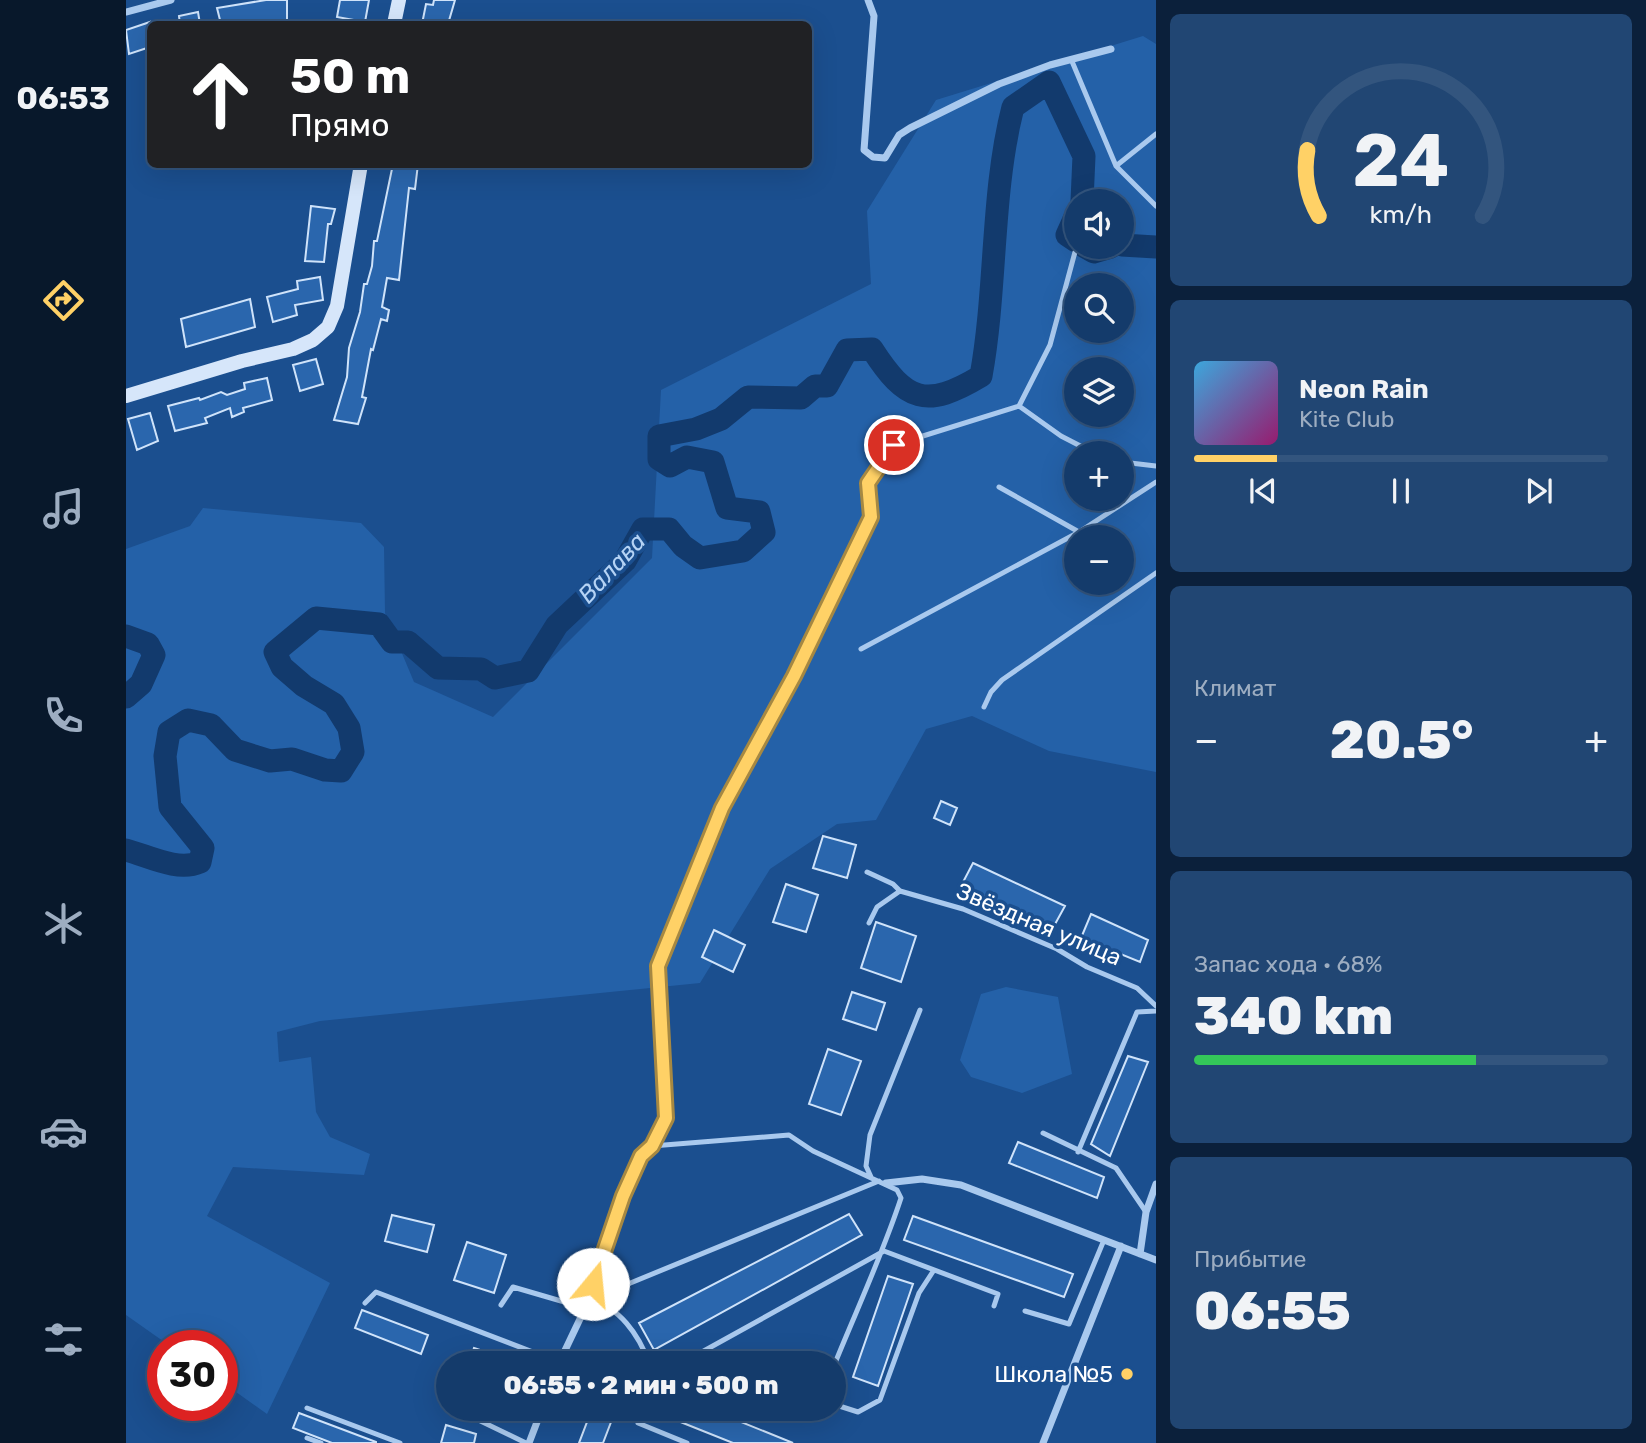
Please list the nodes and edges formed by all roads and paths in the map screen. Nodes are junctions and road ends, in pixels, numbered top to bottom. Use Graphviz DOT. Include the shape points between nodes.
graph roads {
  1 [pos="171,0"];
  2 [pos="400,0"];
  3 [pos="868,0"];
  4 [pos="126,12"];
  5 [pos="395,21"];
  6 [pos="1111,49"];
  7 [pos="1071,59"];
  8 [pos="1156,134"];
  9 [pos="1116,166"];
  10 [pos="360,168"];
  11 [pos="1156,206"];
  12 [pos="1073,259"];
  13 [pos="126,396"];
  14 [pos="1019,406"];
  15 [pos="1071,441"];
  16 [pos="1134,463"];
  17 [pos="1156,466"];
  18 [pos="1156,482"];
  19 [pos="868,483"];
  20 [pos="999,487"];
  21 [pos="1067,525"];
  22 [pos="1090,525"];
  23 [pos="1064,540"];
  24 [pos="1156,573"];
  25 [pos="861,649"];
  26 [pos="984,707"];
  27 [pos="867,872"];
  28 [pos="900,891"];
  29 [pos="869,923"];
  30 [pos="1156,1008"];
  31 [pos="920,1010"];
  32 [pos="1043,1133"];
  33 [pos="652,1146"];
  34 [pos="1078,1152"];
  35 [pos="871,1177"];
  36 [pos="883,1182"];
  37 [pos="1156,1184"];
  38 [pos="1146,1212"];
  39 [pos="1104,1240"];
  40 [pos="1121,1247"];
  41 [pos="884,1251"];
  42 [pos="1140,1254"];
  43 [pos="1156,1260"];
  44 [pos="934,1270"];
  45 [pos="365,1303"];
  46 [pos="587,1304"];
  47 [pos="501,1305"];
  48 [pos="994,1306"];
  49 [pos="1025,1311"];
  50 [pos="528,1351"];
  51 [pos="565,1351"];
  52 [pos="642,1351"];
  53 [pos="704,1351"];
  54 [pos="840,1351"];
  55 [pos="307,1408"];
  56 [pos="846,1408"];
  57 [pos="481,1421"];
  58 [pos="537,1421"];
  59 [pos="639,1421"];
  60 [pos="307,1438"];
  61 [pos="321,1443"];
  62 [pos="400,1443"];
  63 [pos="528,1443"];
  64 [pos="687,1443"];
  65 [pos="1043,1443"];
  1 -- 4 [label="street"];
  2 -- 5 [label="main road"];
  3 -- 7 [label="street" via="874,16 864,150 873,157 884,158 909,128 999,84"];
  6 -- 7 [label="street"];
  7 -- 9 [label="lane"];
  8 -- 9 [label="lane"];
  9 -- 11 [label="lane"];
  10 -- 13 [label="main road" via="337,306 328,327 293,349"];
  12 -- 14 [label="lane" via="1050,345"];
  14 -- 15 [label="lane"];
  14 -- 19 [label="lane" via="894,445"];
  16 -- 17 [label="lane"];
  18 -- 22 [label="lane"];
  19 -- 33 [label="street" via="871,517 794,676 722,808 658,966 666,1118"];
  20 -- 21 [label="lane"];
  23 -- 25 [label="lane"];
  24 -- 26 [label="lane" via="1002,681"];
  27 -- 28 [label="lane, Звёздная улица"];
  28 -- 29 [label="lane" via="877,907"];
  28 -- 30 [label="lane, Звёздная улица" via="963,909 1057,949 1137,988"];
  30 -- 34 [label="lane" via="1137,1012"];
  31 -- 35 [label="lane" via="870,1135 866,1166"];
  32 -- 34 [label="lane"];
  33 -- 35 [label="lane" via="789,1135"];
  33 -- 46 [label="street" via="641,1156 623,1196"];
  34 -- 38 [label="lane" via="1116,1168"];
  35 -- 36 [label="lane"];
  36 -- 39 [label="street" via="922,1179 961,1185"];
  36 -- 41 [label="lane" via="901,1198"];
  36 -- 46 [label="lane"];
  37 -- 38 [label="street"];
  38 -- 42 [label="street"];
  39 -- 40 [label="street"];
  39 -- 49 [label="lane" via="1069,1324"];
  40 -- 42 [label="street"];
  40 -- 65 [label="street"];
  41 -- 44 [label="lane"];
  41 -- 53 [label="lane"];
  41 -- 54 [label="lane" via="873,1267"];
  42 -- 43 [label="street"];
  44 -- 48 [label="lane" via="998,1294"];
  44 -- 56 [label="lane" via="919,1293 880,1400 858,1412"];
  45 -- 50 [label="lane" via="376,1292"];
  46 -- 47 [label="lane" via="513,1287"];
  46 -- 51 [label="street"];
  46 -- 52 [label="lane" via="603,1303 622,1317"];
  55 -- 62 [label="lane"];
  57 -- 63 [label="lane"];
  58 -- 63 [label="street"];
  59 -- 64 [label="lane"];
  60 -- 61 [label="lane"];
}
